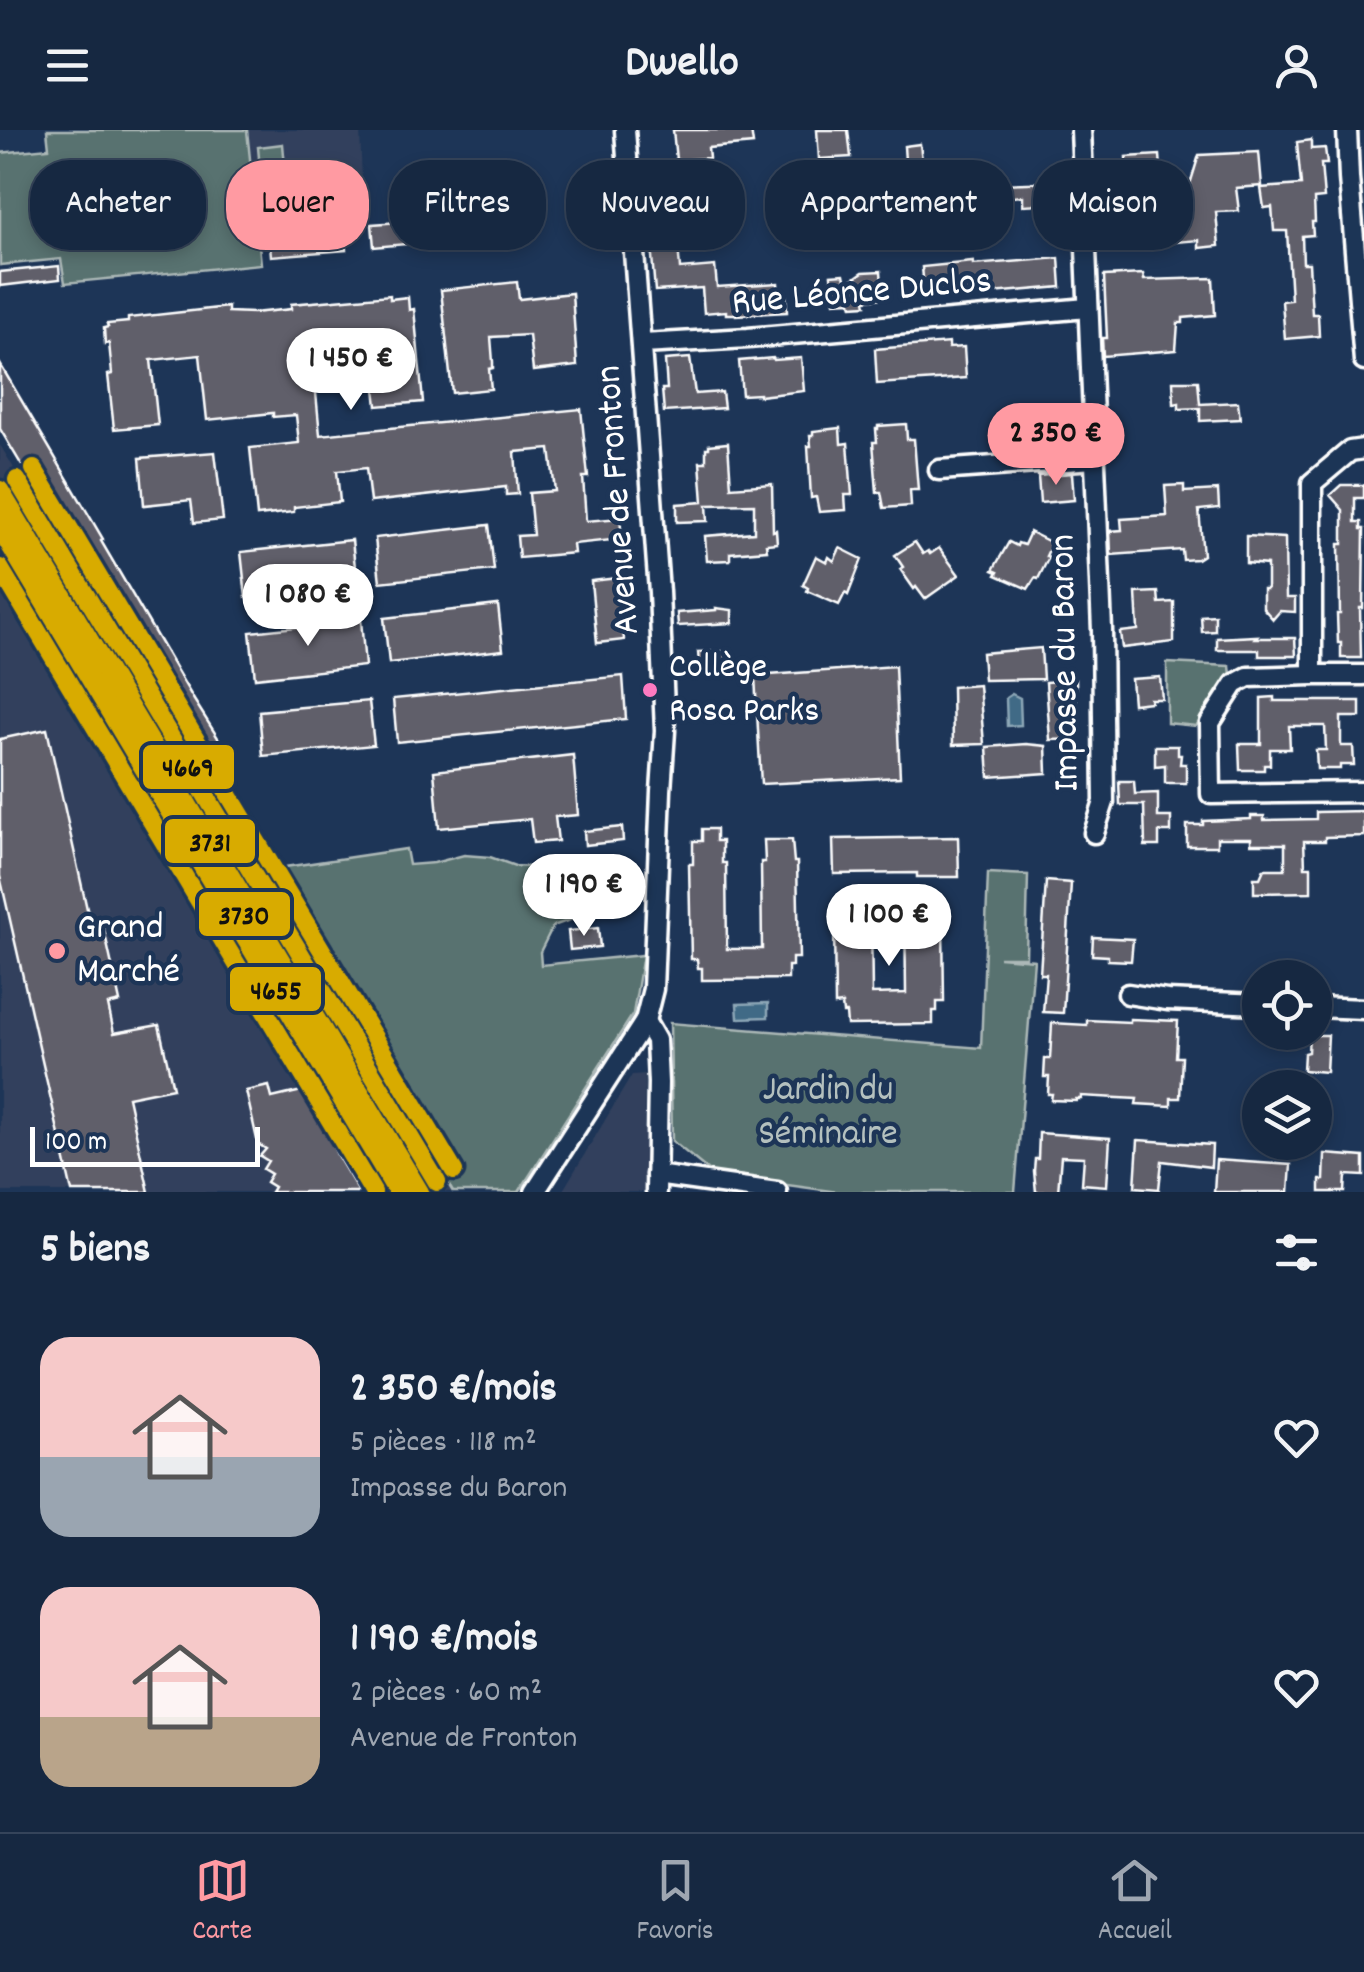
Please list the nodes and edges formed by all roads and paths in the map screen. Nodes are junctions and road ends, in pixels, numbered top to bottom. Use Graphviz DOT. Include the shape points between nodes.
graph roads {
  1 [pos="625,130"];
  2 [pos="1081,130"];
  3 [pos="1347,130"];
  4 [pos="1356,178"];
  5 [pos="1087,308"];
  6 [pos="642,344"];
  7 [pos="1364,361"];
  8 [pos="1364,449"];
  9 [pos="1094,459"];
  10 [pos="939,470"];
  11 [pos="1364,675"];
  12 [pos="1312,676"];
  13 [pos="1364,792"];
  14 [pos="1094,834"];
  15 [pos="1128,994"];
  16 [pos="1242,1003"];
  17 [pos="1332,1007"];
  18 [pos="1364,1009"];
  19 [pos="645,1021"];
  20 [pos="656,1183"];
  21 [pos="535,1192"];
  22 [pos="777,1192"];
  1 -- 6 [label="street, Avenue de Fronton"];
  2 -- 5 [label="street, Impasse du Baron"];
  3 -- 4 [label="street"];
  4 -- 7 [label="street"];
  5 -- 6 [label="street, Rue Léonce Duclos"];
  5 -- 9 [label="street, Impasse du Baron"];
  6 -- 19 [label="street, Avenue de Fronton" via="665,731 653,990"];
  8 -- 12 [label="street" via="1350,451 1312,484"];
  9 -- 10 [label="street"];
  9 -- 14 [label="street, Impasse du Baron" via="1104,802"];
  11 -- 12 [label="street"];
  12 -- 13 [label="street" via="1248,677 1235,684 1210,724 1211,794"];
  15 -- 16 [label="street"];
  17 -- 18 [label="street"];
  19 -- 20 [label="street" via="656,1040"];
  19 -- 21 [label="street, Avenue de Fronton"];
  20 -- 22 [label="street"];
}
